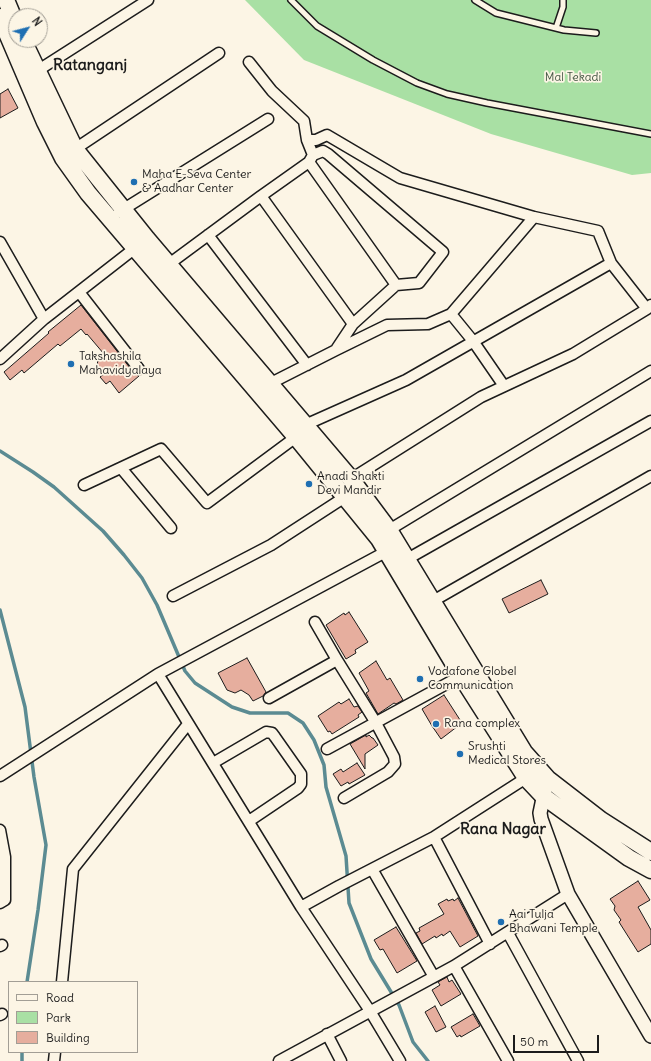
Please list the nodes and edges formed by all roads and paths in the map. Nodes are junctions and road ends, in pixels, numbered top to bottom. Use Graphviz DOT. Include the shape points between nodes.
graph roads {
  1 [pos="148,0"];
  2 [pos="291,0"];
  3 [pos="475,0"];
  4 [pos="563,0"];
  5 [pos="0,17"];
  6 [pos="556,28"];
  7 [pos="596,33"];
  8 [pos="27,48"];
  9 [pos="219,53"];
  10 [pos="249,62"];
  11 [pos="37,71"];
  12 [pos="268,119"];
  13 [pos="651,134"];
  14 [pos="307,140"];
  15 [pos="75,149"];
  16 [pos="311,158"];
  17 [pos="261,196"];
  18 [pos="116,213"];
  19 [pos="534,217"];
  20 [pos="208,235"];
  21 [pos="0,242"];
  22 [pos="141,243"];
  23 [pos="611,263"];
  24 [pos="163,268"];
  25 [pos="396,285"];
  26 [pos="79,292"];
  27 [pos="649,307"];
  28 [pos="451,314"];
  29 [pos="44,319"];
  30 [pos="353,324"];
  31 [pos="474,341"];
  32 [pos="336,350"];
  33 [pos="0,359"];
  34 [pos="307,365"];
  35 [pos="139,369"];
  36 [pos="651,371"];
  37 [pos="269,384"];
  38 [pos="504,386"];
  39 [pos="651,421"];
  40 [pos="300,431"];
  41 [pos="120,468"];
  42 [pos="651,476"];
  43 [pos="351,479"];
  44 [pos="84,485"];
  45 [pos="345,497"];
  46 [pos="171,528"];
  47 [pos="389,530"];
  48 [pos="392,548"];
  49 [pos="401,563"];
  50 [pos="173,596"];
  51 [pos="433,601"];
  52 [pos="315,622"];
  53 [pos="337,660"];
  54 [pos="158,674"];
  55 [pos="461,676"];
  56 [pos="269,698"];
  57 [pos="376,723"];
  58 [pos="188,724"];
  59 [pos="327,749"];
  60 [pos="213,763"];
  61 [pos="0,776"];
  62 [pos="526,778"];
  63 [pos="548,779"];
  64 [pos="543,796"];
  65 [pos="344,798"];
  66 [pos="248,821"];
  67 [pos="0,830"];
  68 [pos="434,837"];
  69 [pos="651,852"];
  70 [pos="3,858"];
  71 [pos="372,869"];
  72 [pos="651,870"];
  73 [pos="568,894"];
  74 [pos="0,903"];
  75 [pos="301,907"];
  76 [pos="508,932"];
  77 [pos="490,944"];
  78 [pos="454,966"];
  79 [pos="434,977"];
  80 [pos="62,981"];
  81 [pos="370,1011"];
  82 [pos="327,1034"];
  83 [pos="651,1036"];
  84 [pos="279,1061"];
  85 [pos="341,1061"];
  86 [pos="400,1061"];
  87 [pos="508,1061"];
  88 [pos="578,1061"];
  1 -- 11 [label="street"];
  2 -- 13 [label="lane" via="317,26 417,83 447,94 487,103"];
  3 -- 6 [label="lane" via="496,13"];
  4 -- 6 [label="lane"];
  5 -- 18 [label="main road" via="63,158 88,193"];
  6 -- 7 [label="lane"];
  8 -- 11 [label="main road"];
  9 -- 15 [label="street"];
  10 -- 14 [label="street" via="272,91 301,117 306,126"];
  11 -- 15 [label="main road"];
  12 -- 18 [label="street"];
  14 -- 16 [label="street"];
  14 -- 19 [label="street" via="329,136 400,178"];
  15 -- 18 [label="main road"];
  16 -- 17 [label="street"];
  16 -- 25 [label="street"];
  16 -- 25 [label="street" via="323,151 328,154 443,252 419,283"];
  17 -- 20 [label="street"];
  17 -- 30 [label="street"];
  18 -- 22 [label="main road"];
  19 -- 23 [label="street" via="598,231"];
  19 -- 28 [label="street"];
  20 -- 24 [label="street"];
  20 -- 34 [label="street"];
  21 -- 29 [label="street"];
  22 -- 24 [label="main road"];
  22 -- 26 [label="street"];
  23 -- 27 [label="street"];
  23 -- 31 [label="street"];
  24 -- 37 [label="main road"];
  24 -- 40 [label="main road"];
  25 -- 30 [label="street"];
  26 -- 29 [label="street"];
  26 -- 35 [label="street"];
  27 -- 38 [label="street" via="573,354"];
  28 -- 31 [label="street"];
  28 -- 32 [label="street" via="428,324 387,325"];
  29 -- 33 [label="street"];
  30 -- 32 [label="street"];
  31 -- 38 [label="street"];
  31 -- 40 [label="street" via="406,380"];
  32 -- 34 [label="street"];
  34 -- 37 [label="street"];
  36 -- 47 [label="street"];
  37 -- 40 [label="main road"];
  38 -- 43 [label="street" via="481,397"];
  39 -- 49 [label="street"];
  40 -- 41 [label="street" via="207,503 161,449"];
  40 -- 43 [label="main road"];
  40 -- 45 [label="main road"];
  41 -- 44 [label="street"];
  41 -- 46 [label="street"];
  42 -- 51 [label="street"];
  43 -- 47 [label="main road"];
  45 -- 48 [label="main road" via="379,539"];
  45 -- 50 [label="street" via="271,545"];
  47 -- 48 [label="main road"];
  48 -- 49 [label="main road"];
  48 -- 54 [label="street"];
  49 -- 51 [label="main road"];
  49 -- 55 [label="main road"];
  51 -- 63 [label="main road" via="524,752"];
  52 -- 53 [label="street"];
  53 -- 56 [label="street"];
  53 -- 57 [label="street"];
  54 -- 58 [label="street"];
  54 -- 61 [label="street"];
  55 -- 57 [label="street"];
  55 -- 62 [label="main road"];
  57 -- 59 [label="street"];
  57 -- 65 [label="street" via="394,757 395,764 388,772"];
  58 -- 60 [label="street"];
  58 -- 80 [label="street" via="73,869"];
  60 -- 66 [label="street"];
  60 -- 66 [label="street" via="266,732 272,733 301,774 301,784 298,788"];
  62 -- 64 [label="main road"];
  62 -- 68 [label="street"];
  63 -- 64 [label="street"];
  63 -- 69 [label="main road" via="601,820"];
  64 -- 72 [label="main road" via="629,858"];
  64 -- 73 [label="street" via="541,819"];
  66 -- 75 [label="street"];
  67 -- 70 [label="street"];
  68 -- 71 [label="street"];
  68 -- 77 [label="street"];
  70 -- 74 [label="street" via="5,900"];
  71 -- 75 [label="street"];
  71 -- 79 [label="street"];
  73 -- 76 [label="street"];
  73 -- 83 [label="street"];
  75 -- 81 [label="street"];
  76 -- 77 [label="street"];
  76 -- 88 [label="street"];
  77 -- 78 [label="street"];
  78 -- 79 [label="street"];
  78 -- 87 [label="street"];
  79 -- 81 [label="street"];
  81 -- 82 [label="street"];
  81 -- 86 [label="street"];
  82 -- 84 [label="street"];
  82 -- 85 [label="street"];
}
